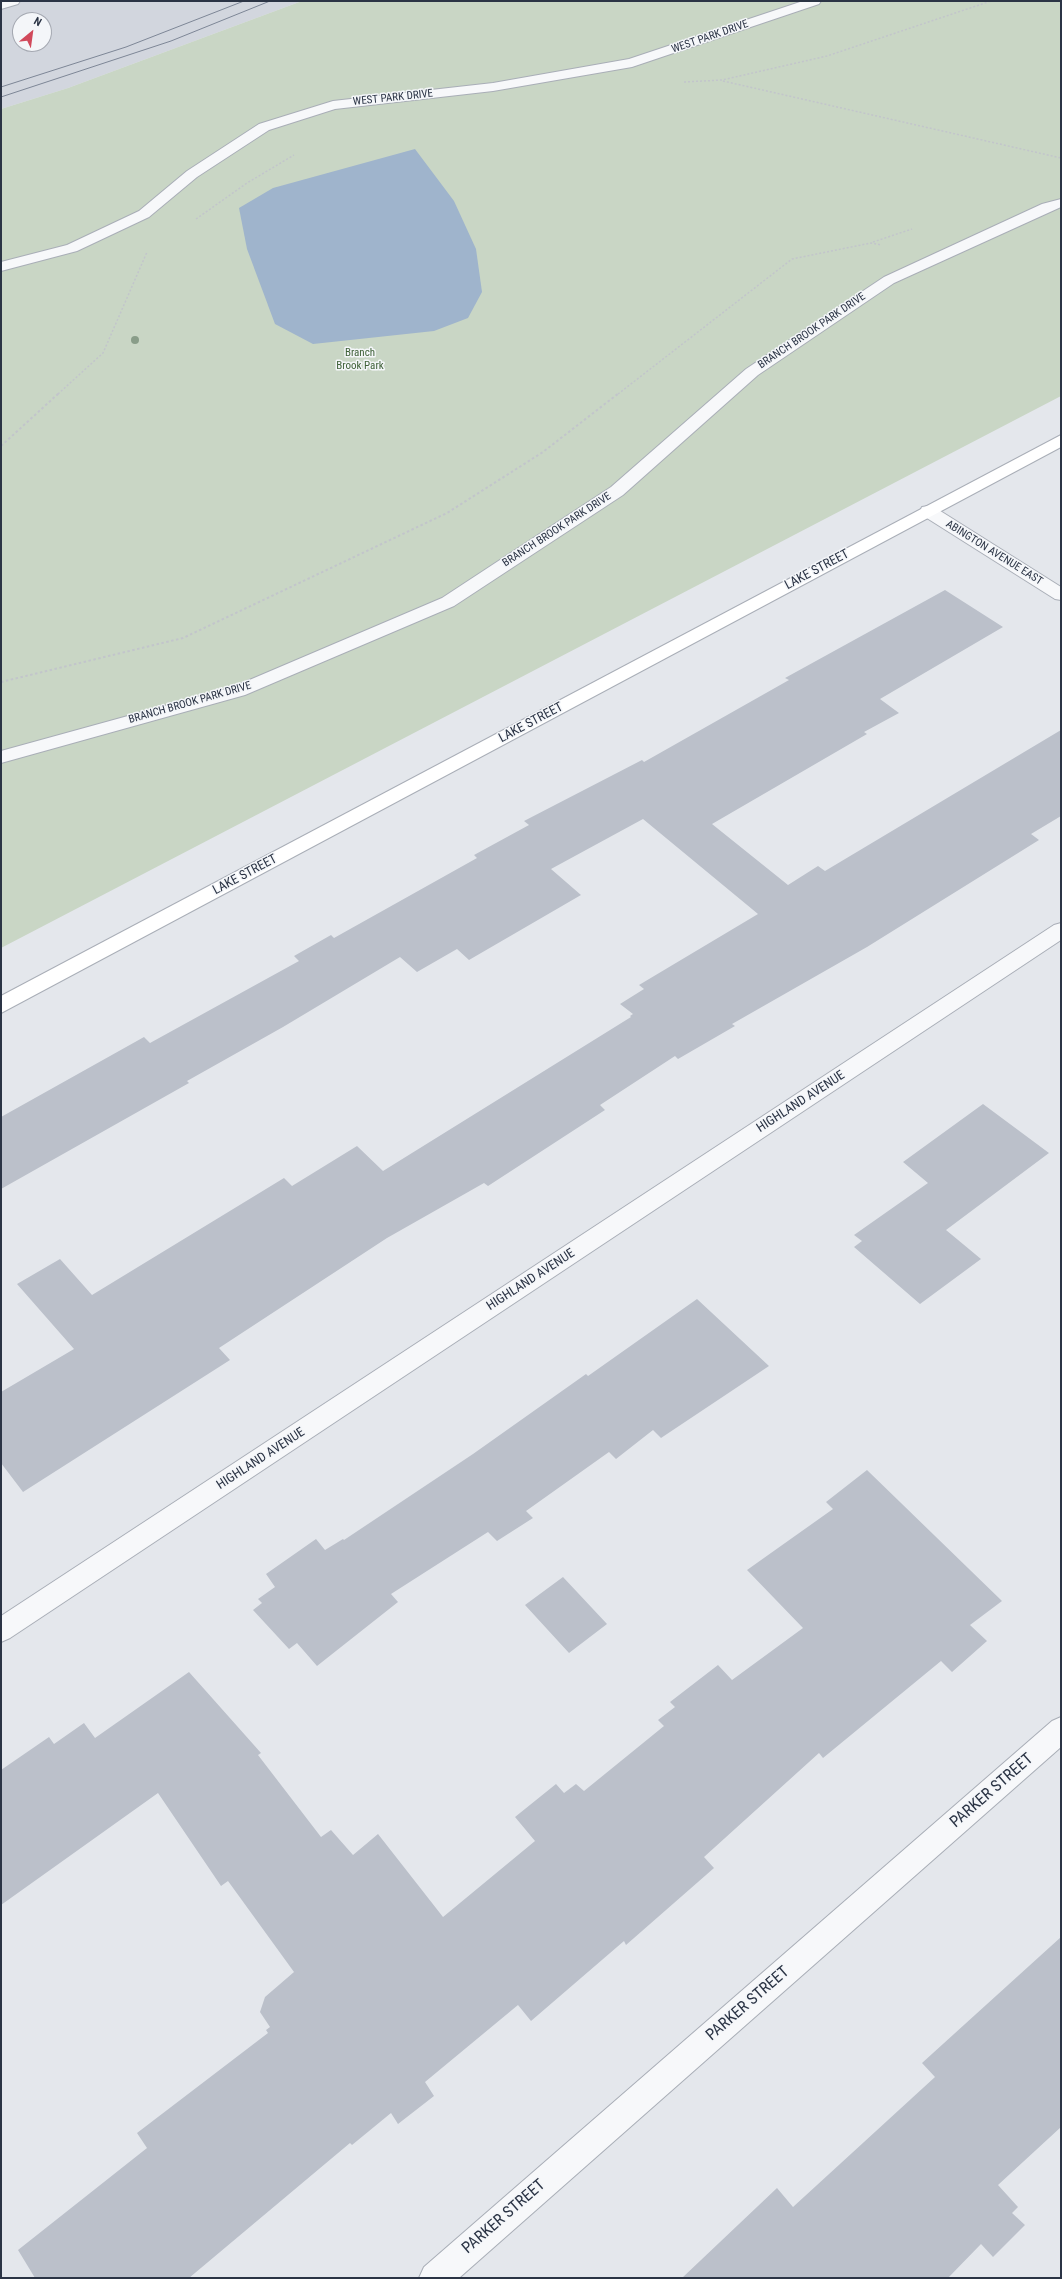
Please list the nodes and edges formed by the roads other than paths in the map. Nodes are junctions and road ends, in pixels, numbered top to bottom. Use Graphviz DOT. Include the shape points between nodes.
graph roads {
  1 [pos="14,1"];
  2 [pos="815,1"];
  3 [pos="1,5"];
  4 [pos="1061,203"];
  5 [pos="1,267"];
  6 [pos="1061,440"];
  7 [pos="928,511"];
  8 [pos="1061,595"];
  9 [pos="1,757"];
  10 [pos="1061,930"];
  11 [pos="1,1005"];
  12 [pos="1,1630"];
  13 [pos="1061,1730"];
  14 [pos="435,2278"];
  1 -- 3 [label="street"];
  2 -- 5 [label="street, WEST PARK DRIVE" via="632,64 493,87 333,105 264,127 192,174 144,214 72,248"];
  4 -- 9 [label="street, BRANCH BROOK PARK DRIVE" via="1047,207 889,280 752,372 617,491 448,602 239,691"];
  6 -- 7 [label="street, LAKE STREET"];
  7 -- 8 [label="street, ABINGTON AVENUE EAST"];
  7 -- 11 [label="street, LAKE STREET"];
  10 -- 12 [label="street, HIGHLAND AVENUE"];
  13 -- 14 [label="street, PARKER STREET"];
}
